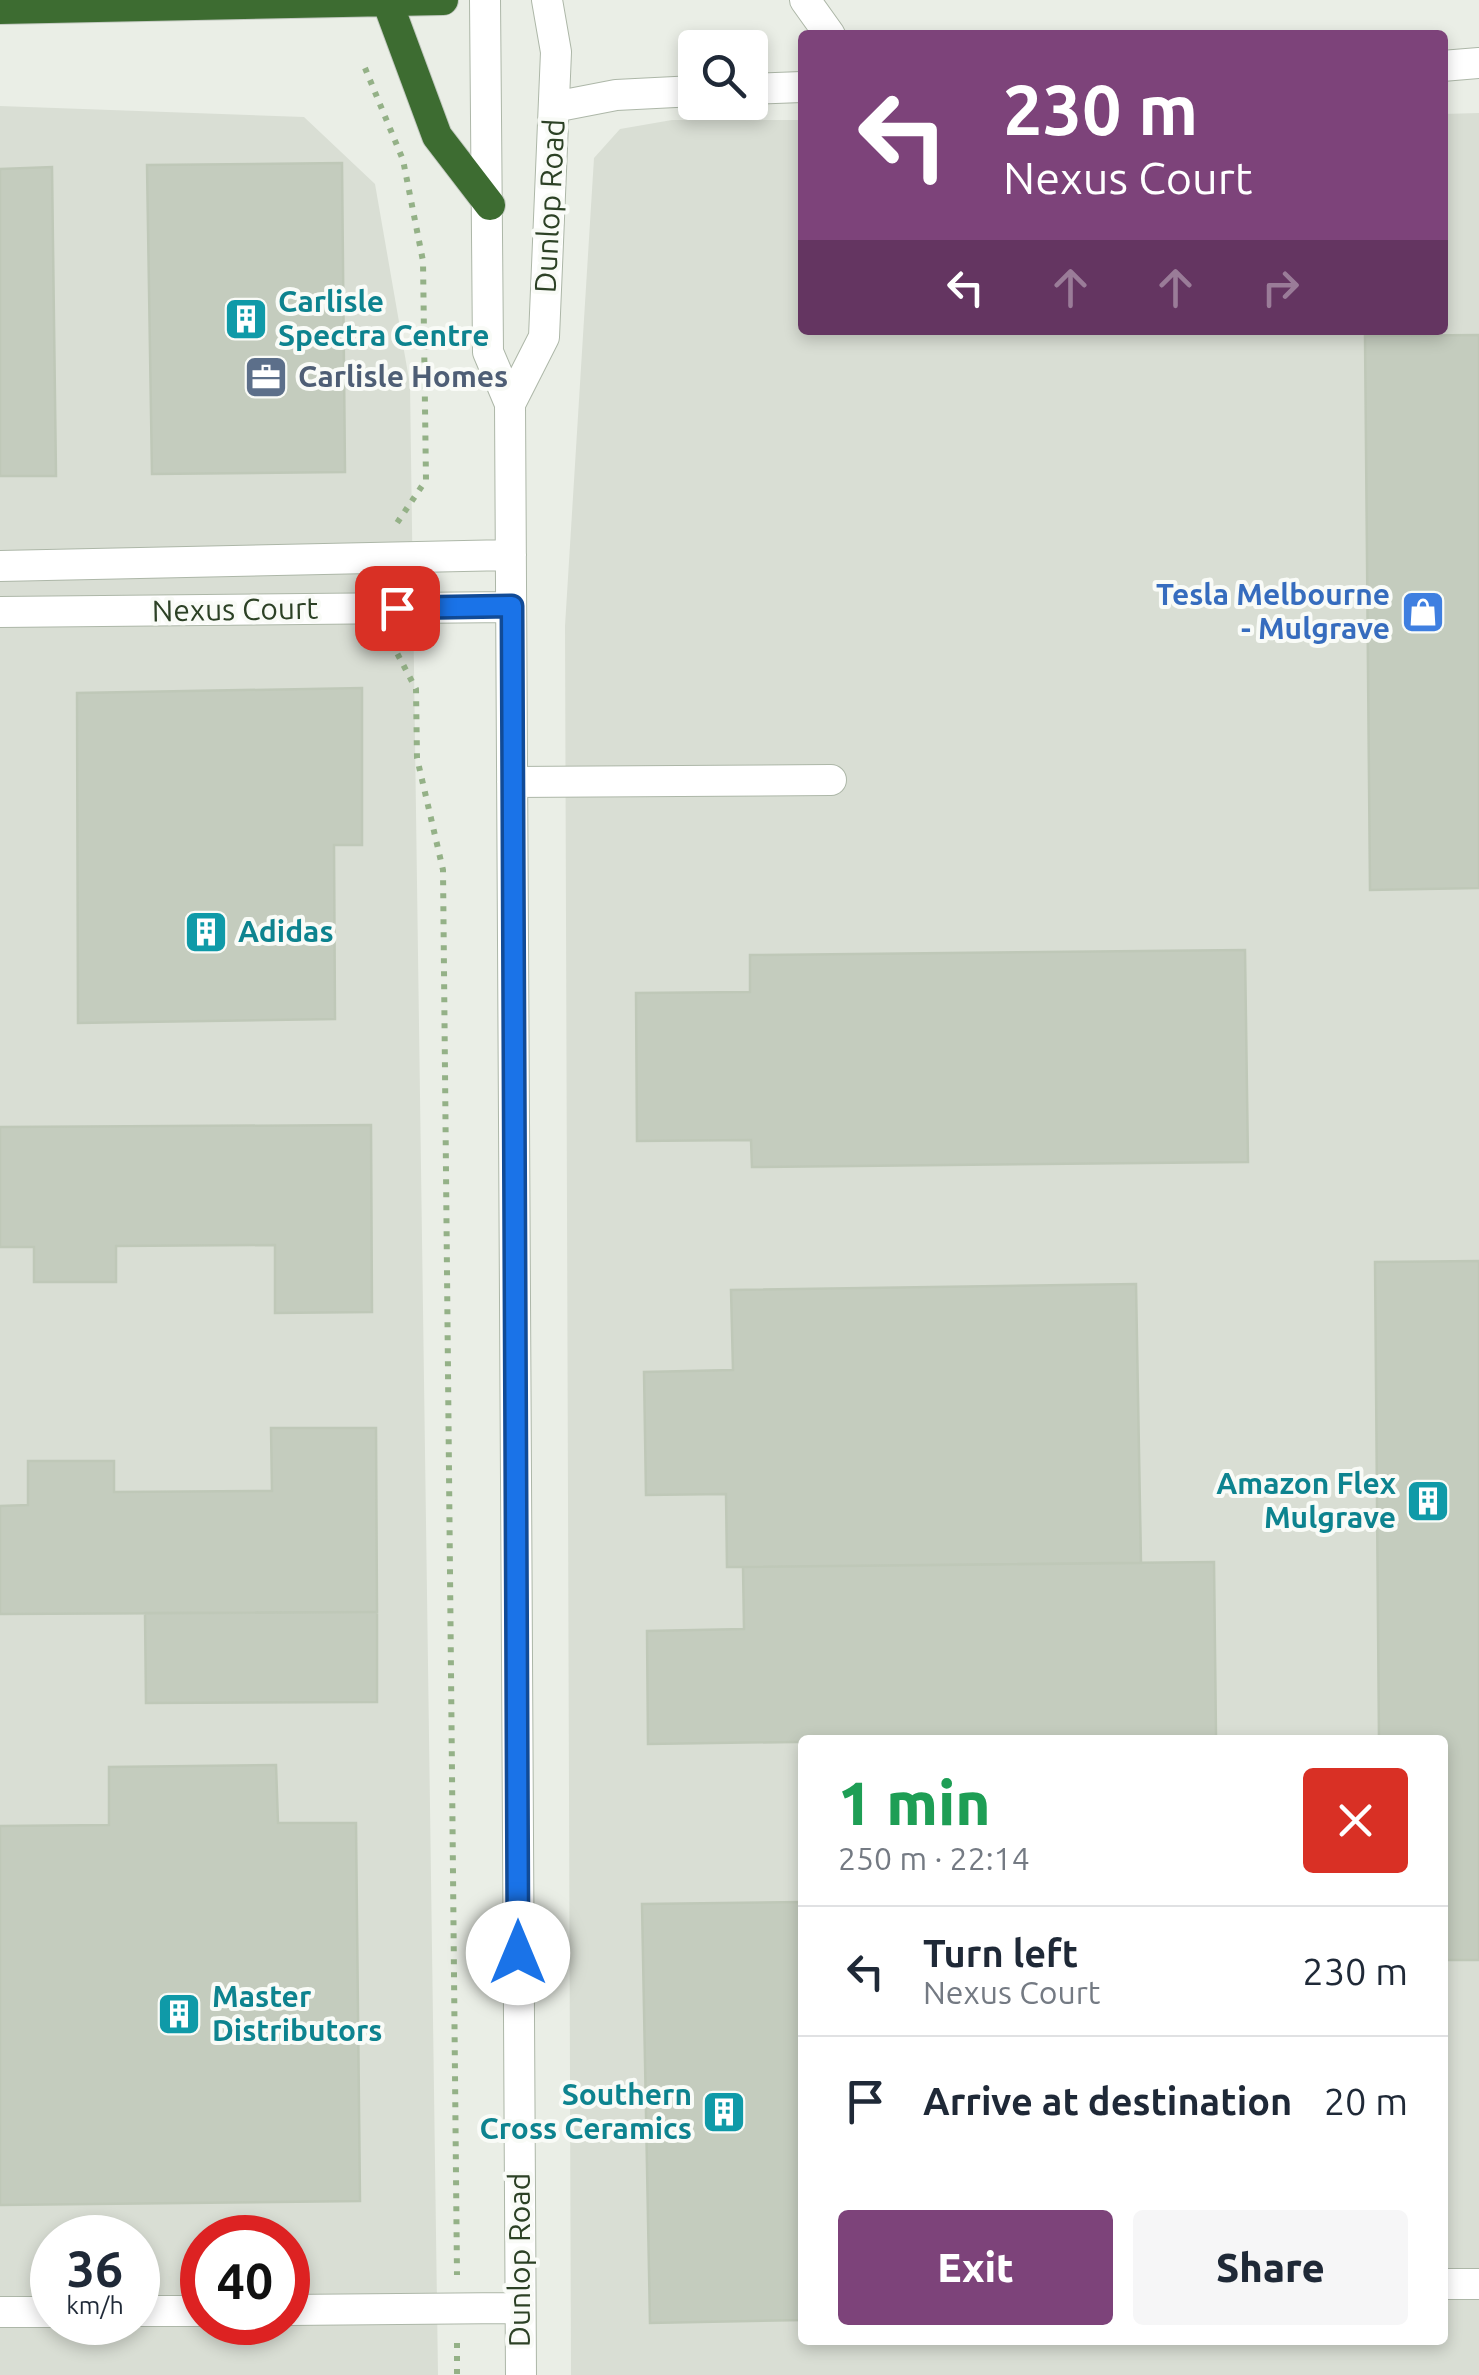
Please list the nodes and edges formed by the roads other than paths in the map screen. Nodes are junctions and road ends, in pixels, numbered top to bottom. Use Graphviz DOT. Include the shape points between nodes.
graph roads {
  1 [pos="443,0"];
  2 [pos="485,0"];
  3 [pos="547,0"];
  4 [pos="805,0"];
  5 [pos="387,1"];
  6 [pos="0,9"];
  7 [pos="826,30"];
  8 [pos="1479,63"];
  9 [pos="1448,66"];
  10 [pos="798,88"];
  11 [pos="768,89"];
  12 [pos="678,92"];
  13 [pos="554,106"];
  14 [pos="490,205"];
  15 [pos="510,404"];
  16 [pos="511,555"];
  17 [pos="9,566"];
  18 [pos="512,606"];
  19 [pos="9,612"];
  20 [pos="831,780"];
  21 [pos="512,782"];
  22 [pos="1448,2284"];
  23 [pos="1479,2284"];
  24 [pos="520,2308"];
  25 [pos="310,2310"];
  26 [pos="0,2312"];
  27 [pos="30,2312"];
  28 [pos="520,2375"];
  1 -- 5 [label="highway"];
  2 -- 14 [label="street, Dunlop Road"];
  3 -- 13 [label="street, Dunlop Road" via="555,34"];
  4 -- 7 [label="street"];
  5 -- 6 [label="highway"];
  5 -- 14 [label="highway" via="437,136"];
  8 -- 9 [label="street"];
  10 -- 11 [label="street"];
  12 -- 13 [label="street"];
  13 -- 15 [label="street, Dunlop Road" via="544,336"];
  14 -- 15 [label="street, Dunlop Road" via="488,352"];
  15 -- 16 [label="street, Dunlop Road"];
  16 -- 17 [label="street, Nexus Court"];
  16 -- 18 [label="street, Dunlop Road"];
  17 -- 19 [label="street, Nexus Court"];
  18 -- 19 [label="street, Nexus Court"];
  18 -- 21 [label="street, Dunlop Road"];
  20 -- 21 [label="street"];
  21 -- 24 [label="street, Dunlop Road"];
  22 -- 23 [label="street"];
  24 -- 25 [label="street"];
  24 -- 28 [label="street, Dunlop Road"];
  26 -- 27 [label="street"];
}
